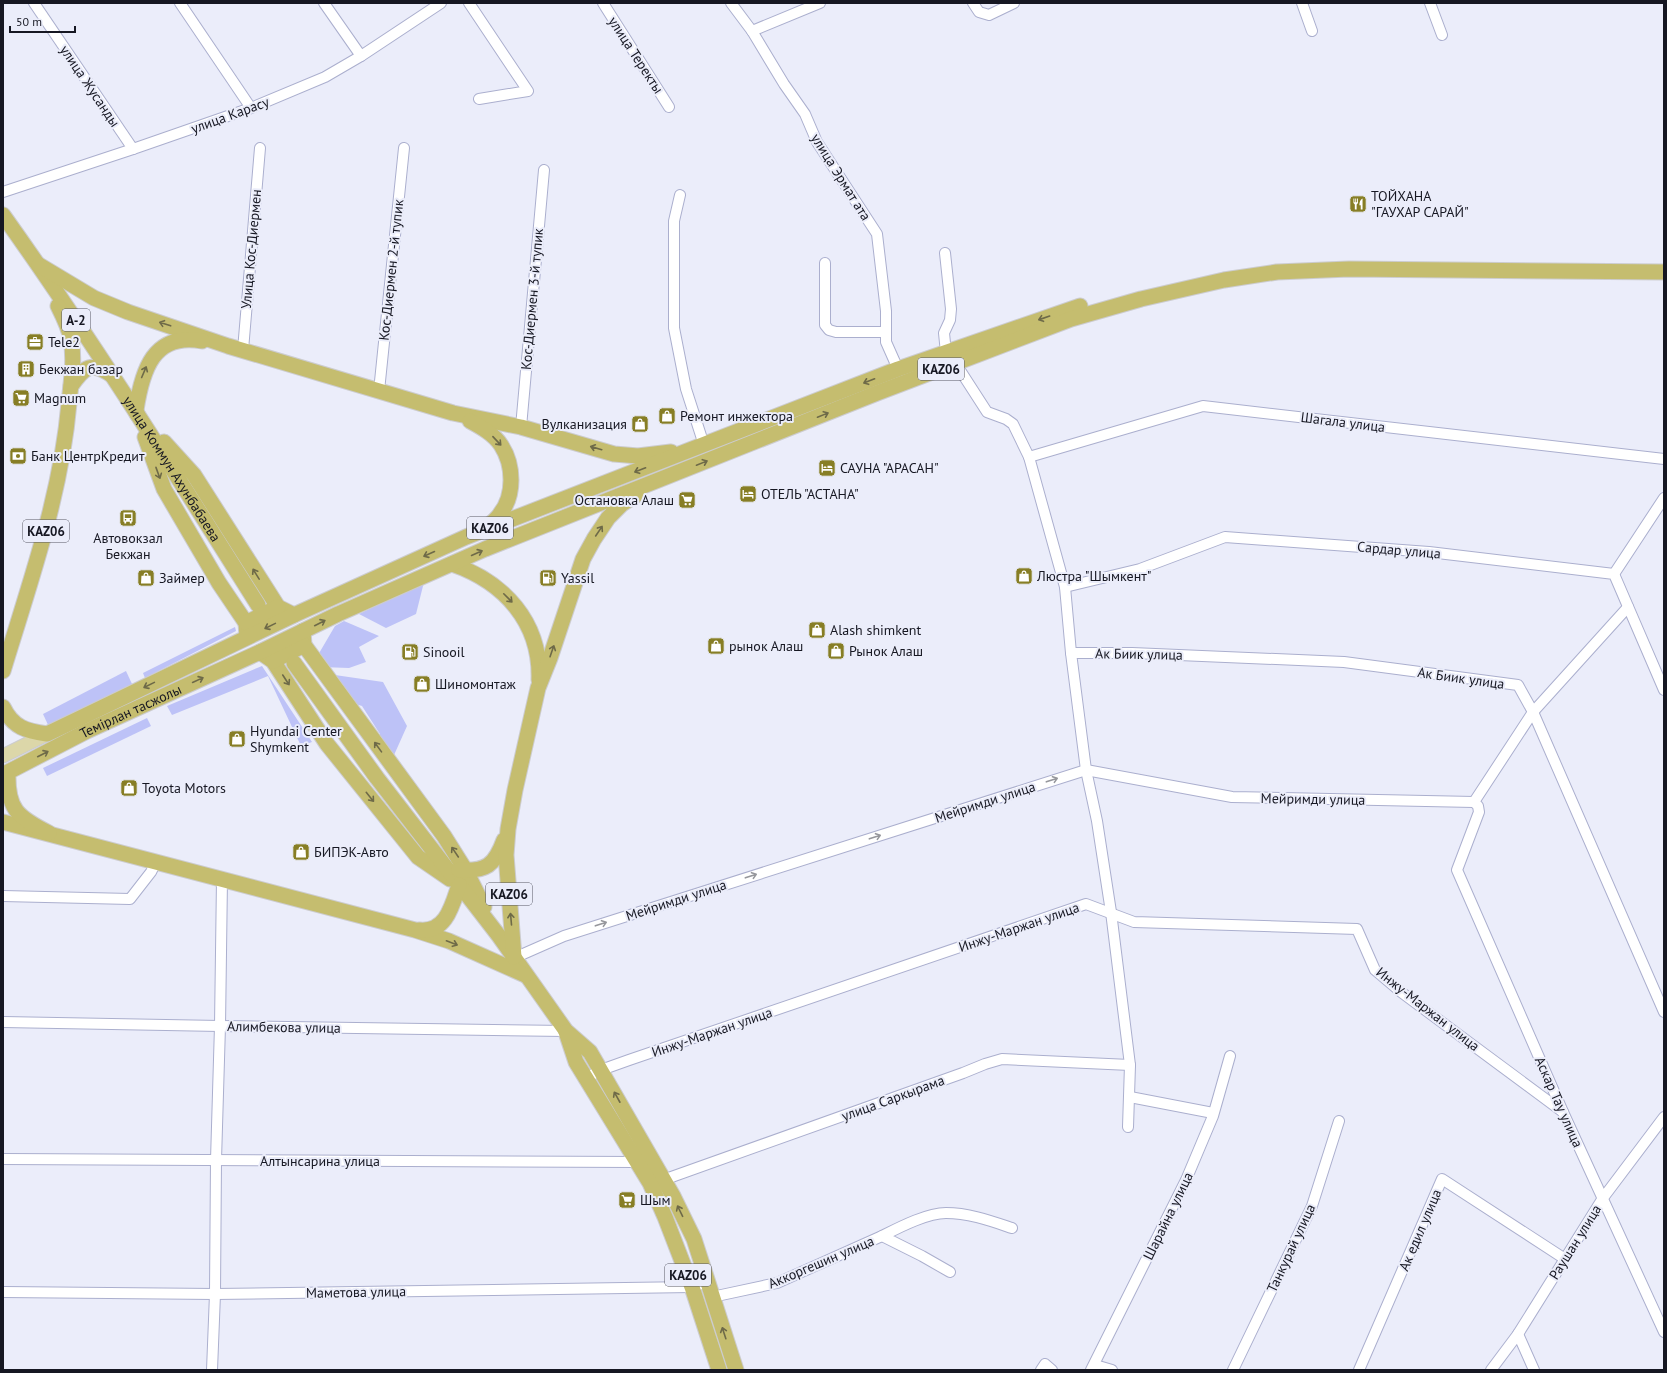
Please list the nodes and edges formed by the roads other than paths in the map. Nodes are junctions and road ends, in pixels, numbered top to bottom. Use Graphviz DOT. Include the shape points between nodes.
graph roads {
  1 [pos="34,3"];
  2 [pos="180,3"];
  3 [pos="324,3"];
  4 [pos="442,3"];
  5 [pos="470,3"];
  6 [pos="603,3"];
  7 [pos="731,3"];
  8 [pos="820,3"];
  9 [pos="973,3"];
  10 [pos="1014,3"];
  11 [pos="1302,3"];
  12 [pos="1430,3"];
  13 [pos="752,31"];
  14 [pos="1312,31"];
  15 [pos="1442,35"];
  16 [pos="361,56"];
  17 [pos="479,99"];
  18 [pos="670,107"];
  19 [pos="251,108"];
  20 [pos="260,148"];
  21 [pos="404,148"];
  22 [pos="133,149"];
  23 [pos="544,170"];
  24 [pos="3,192"];
  25 [pos="680,195"];
  26 [pos="3,215"];
  27 [pos="945,252"];
  28 [pos="825,262"];
  29 [pos="1664,262"];
  30 [pos="39,265"];
  31 [pos="1664,272"];
  32 [pos="886,332"];
  33 [pos="228,346"];
  34 [pos="243,350"];
  35 [pos="951,358"];
  36 [pos="898,369"];
  37 [pos="113,376"];
  38 [pos="71,386"];
  39 [pos="379,391"];
  40 [pos="136,410"];
  41 [pos="453,413"];
  42 [pos="521,427"];
  43 [pos="697,448"];
  44 [pos="1029,457"];
  45 [pos="1664,459"];
  46 [pos="682,470"];
  47 [pos="1664,498"];
  48 [pos="483,531"];
  49 [pos="452,564"];
  50 [pos="1614,574"];
  51 [pos="1065,587"];
  52 [pos="258,605"];
  53 [pos="278,606"];
  54 [pos="1628,607"];
  55 [pos="294,615"];
  56 [pos="247,630"];
  57 [pos="303,638"];
  58 [pos="260,652"];
  59 [pos="1072,653"];
  60 [pos="273,661"];
  61 [pos="294,663"];
  62 [pos="3,671"];
  63 [pos="538,688"];
  64 [pos="1664,690"];
  65 [pos="3,708"];
  66 [pos="1533,712"];
  67 [pos="47,734"];
  68 [pos="3,756"];
  69 [pos="1086,770"];
  70 [pos="5,773"];
  71 [pos="1474,802"];
  72 [pos="3,822"];
  73 [pos="508,829"];
  74 [pos="49,833"];
  75 [pos="156,862"];
  76 [pos="448,870"];
  77 [pos="466,871"];
  78 [pos="222,879"];
  79 [pos="459,885"];
  80 [pos="3,896"];
  81 [pos="1111,912"];
  82 [pos="415,930"];
  83 [pos="499,936"];
  84 [pos="514,958"];
  85 [pos="526,976"];
  86 [pos="1664,1012"];
  87 [pos="3,1022"];
  88 [pos="220,1026"];
  89 [pos="566,1031"];
  90 [pos="1230,1056"];
  91 [pos="1130,1065"];
  92 [pos="601,1070"];
  93 [pos="586,1078"];
  94 [pos="1130,1097"];
  95 [pos="1563,1112"];
  96 [pos="1213,1113"];
  97 [pos="1664,1118"];
  98 [pos="1339,1121"];
  99 [pos="1128,1127"];
  100 [pos="3,1159"];
  101 [pos="216,1160"];
  102 [pos="637,1162"];
  103 [pos="663,1180"];
  104 [pos="1603,1198"];
  105 [pos="1012,1228"];
  106 [pos="882,1236"];
  107 [pos="1565,1258"];
  108 [pos="950,1272"];
  109 [pos="708,1282"];
  110 [pos="692,1287"];
  111 [pos="3,1292"];
  112 [pos="215,1294"];
  113 [pos="712,1297"];
  114 [pos="1664,1332"];
  115 [pos="1518,1334"];
  116 [pos="1093,1367"];
  117 [pos="212,1370"];
  118 [pos="719,1370"];
  119 [pos="736,1370"];
  120 [pos="1041,1370"];
  121 [pos="1052,1370"];
  122 [pos="1112,1370"];
  123 [pos="1233,1370"];
  124 [pos="1360,1370"];
  125 [pos="1491,1370"];
  126 [pos="1534,1370"];
  1 -- 22 [label="street, улица Жусанды"];
  2 -- 19 [label="street"];
  3 -- 16 [label="street"];
  4 -- 16 [label="street, улица Карасу"];
  5 -- 17 [label="street" via="528,90"];
  6 -- 18 [label="street, улица Теректы"];
  7 -- 13 [label="street, улица Эрмат ата"];
  8 -- 13 [label="street"];
  9 -- 10 [label="street" via="979,12 989,15"];
  11 -- 14 [label="street"];
  12 -- 15 [label="street"];
  13 -- 32 [label="street, улица Эрмат ата" via="805,114 817,142 877,234"];
  16 -- 19 [label="street, улица Карасу" via="325,77"];
  19 -- 22 [label="street, улица Карасу"];
  20 -- 34 [label="street, Улица Кос-Диермен"];
  21 -- 39 [label="street, Кос-Диермен 2-й тупик"];
  22 -- 24 [label="street, улица Карасу"];
  23 -- 42 [label="street, Кос-Диермен 3-й тупик"];
  25 -- 43 [label="street" via="674,221 674,328"];
  26 -- 30 [label="highway, улица Коммун Ахунбабаева / A-2"];
  27 -- 35 [label="street" via="951,309 950,320 944,333"];
  28 -- 32 [label="street" via="825,325 829,330"];
  29 -- 35 [label="highway, KАZ06, one-way" via="1349,259 1276,262 1222,270 1138,288 1068,310"];
  33 -- 30 [label="highway, one-way" via="94,298"];
  30 -- 37 [label="highway, улица Коммун Ахунбабаева / A-2"];
  30 -- 38 [label="highway" via="71,338"];
  31 -- 35 [label="highway, KАZ06" via="1349,269 1277,272 1224,280 1141,299"];
  32 -- 36 [label="street, улица Эрмат ата" via="886,342"];
  33 -- 34 [label="highway"];
  40 -- 33 [label="highway, one-way" via="143,374 159,350 174,341 190,339"];
  34 -- 39 [label="highway"];
  35 -- 36 [label="highway, KАZ06"];
  35 -- 44 [label="street" via="987,412 1013,424"];
  46 -- 35 [label="highway, KАZ06, one-way"];
  36 -- 43 [label="highway, KАZ06, one-way"];
  37 -- 38 [label="highway" via="102,368 87,368"];
  37 -- 40 [label="highway, улица Коммун Ахунбабаева"];
  38 -- 62 [label="highway, KАZ06" via="67,429 49,523"];
  39 -- 41 [label="highway"];
  40 -- 52 [label="highway, улица Коммун Ахунбабаева"];
  53 -- 40 [label="highway, one-way" via="194,475"];
  40 -- 56 [label="highway, one-way" via="164,489"];
  41 -- 42 [label="highway"];
  41 -- 48 [label="highway, one-way" via="484,428 501,444 508,461 512,478 510,496 501,514"];
  43 -- 42 [label="highway, one-way" via="638,456 614,454"];
  43 -- 48 [label="highway, KАZ06, one-way"];
  44 -- 45 [label="street, Шагала улица" via="1203,406"];
  44 -- 51 [label="street"];
  49 -- 46 [label="highway, KАZ06, one-way"];
  63 -- 46 [label="highway, KАZ06, one-way" via="583,559 594,539 608,518 622,504"];
  47 -- 50 [label="street"];
  48 -- 55 [label="highway, KАZ06, one-way"];
  57 -- 49 [label="highway, KАZ06, one-way" via="338,614"];
  49 -- 63 [label="highway, one-way" via="484,578 512,602 536,645 539,664"];
  50 -- 51 [label="street, Сардар улица" via="1429,552 1225,537 1140,569"];
  50 -- 54 [label="street"];
  51 -- 59 [label="street"];
  53 -- 55 [label="highway"];
  53 -- 56 [label="highway"];
  54 -- 64 [label="street"];
  54 -- 66 [label="street"];
  55 -- 56 [label="highway, KАZ06, one-way"];
  56 -- 67 [label="highway, Темірлан тасжолы / KАZ06, one-way"];
  57 -- 58 [label="highway, KАZ06"];
  57 -- 60 [label="highway"];
  77 -- 57 [label="highway, one-way" via="444,836"];
  58 -- 60 [label="highway"];
  70 -- 58 [label="highway, Темірлан тасжолы / KАZ06, one-way"];
  59 -- 66 [label="street, Ак Биик улица" via="1132,653 1352,663 1518,685"];
  59 -- 69 [label="street"];
  60 -- 79 [label="highway, one-way" via="327,744 418,857"];
  61 -- 76 [label="highway, KАZ06" via="377,778"];
  63 -- 73 [label="highway, KАZ06" via="514,790"];
  65 -- 67 [label="highway" via="14,722 26,731"];
  66 -- 71 [label="street"];
  66 -- 86 [label="street, Ак Биик улица"];
  67 -- 68 [label="main road, Темірлан тасжолы"];
  69 -- 71 [label="street, Мейримди улица" via="1232,797"];
  69 -- 81 [label="street"];
  84 -- 69 [label="street, Мейримди улица, one-way" via="564,936"];
  70 -- 74 [label="highway" via="10,798 17,813 30,824"];
  71 -- 95 [label="street, Аскар Тау улица" via="1479,812 1457,870"];
  72 -- 74 [label="highway"];
  73 -- 77 [label="highway" via="499,854 492,863 484,868"];
  84 -- 73 [label="highway, KАZ06, one-way" via="506,855"];
  74 -- 75 [label="highway"];
  75 -- 78 [label="highway"];
  75 -- 80 [label="street" via="130,899"];
  76 -- 77 [label="highway"];
  76 -- 79 [label="highway, KАZ06"];
  77 -- 83 [label="highway"];
  78 -- 82 [label="highway"];
  78 -- 88 [label="street"];
  79 -- 82 [label="highway" via="444,922 426,931"];
  79 -- 83 [label="highway, KАZ06"];
  81 -- 91 [label="street"];
  81 -- 92 [label="street, Инжу-Маржан улица" via="1086,904"];
  81 -- 95 [label="street, Инжу-Маржан улица" via="1134,922 1357,929 1375,970"];
  82 -- 85 [label="highway, one-way" via="467,949"];
  83 -- 84 [label="highway, KАZ06"];
  84 -- 85 [label="highway, KАZ06"];
  85 -- 89 [label="highway, KАZ06"];
  87 -- 88 [label="street, Алимбекова улица"];
  88 -- 89 [label="street, Алимбекова улица"];
  88 -- 101 [label="street"];
  89 -- 92 [label="highway, KАZ06" via="590,1052"];
  89 -- 93 [label="highway, KАZ06" via="576,1062"];
  90 -- 96 [label="street, Шарайна улица"];
  91 -- 94 [label="street"];
  91 -- 103 [label="street, улица Саркырама" via="1002,1059"];
  92 -- 93 [label="street, Инжу-Маржан улица"];
  103 -- 92 [label="highway, KАZ06, one-way"];
  93 -- 102 [label="highway, KАZ06"];
  94 -- 96 [label="street"];
  94 -- 99 [label="street"];
  95 -- 104 [label="street, Аскар Тау улица"];
  96 -- 116 [label="street, Шарайна улица" via="1186,1180"];
  97 -- 104 [label="street, Раушан улица"];
  98 -- 123 [label="street, Танкурай улица" via="1312,1206"];
  100 -- 101 [label="street, Алтынсарина улица"];
  101 -- 102 [label="street, Алтынсарина улица"];
  101 -- 112 [label="street"];
  102 -- 110 [label="highway, KАZ06" via="650,1183 665,1217"];
  109 -- 103 [label="highway, KАZ06, one-way" via="694,1240"];
  104 -- 107 [label="street, Раушан улица"];
  104 -- 114 [label="street, Аскар Тау улица"];
  105 -- 106 [label="street, Аккоргешин улица" via="968,1216 945,1213 917,1220"];
  106 -- 108 [label="street"];
  106 -- 113 [label="street, Аккоргешин улица" via="777,1284"];
  107 -- 115 [label="street, Раушан улица"];
  107 -- 124 [label="street, Ак едил улица" via="1442,1179"];
  109 -- 110 [label="street, Маметова улица"];
  109 -- 113 [label="highway, KАZ06"];
  110 -- 112 [label="street, Маметова улица"];
  110 -- 118 [label="highway, KАZ06"];
  111 -- 112 [label="street, Маметова улица"];
  112 -- 117 [label="street"];
  119 -- 113 [label="highway, KАZ06, one-way"];
  115 -- 125 [label="street, Раушан улица"];
  115 -- 126 [label="street"];
  116 -- 122 [label="street"];
  120 -- 121 [label="street" via="1045,1364"];
}
